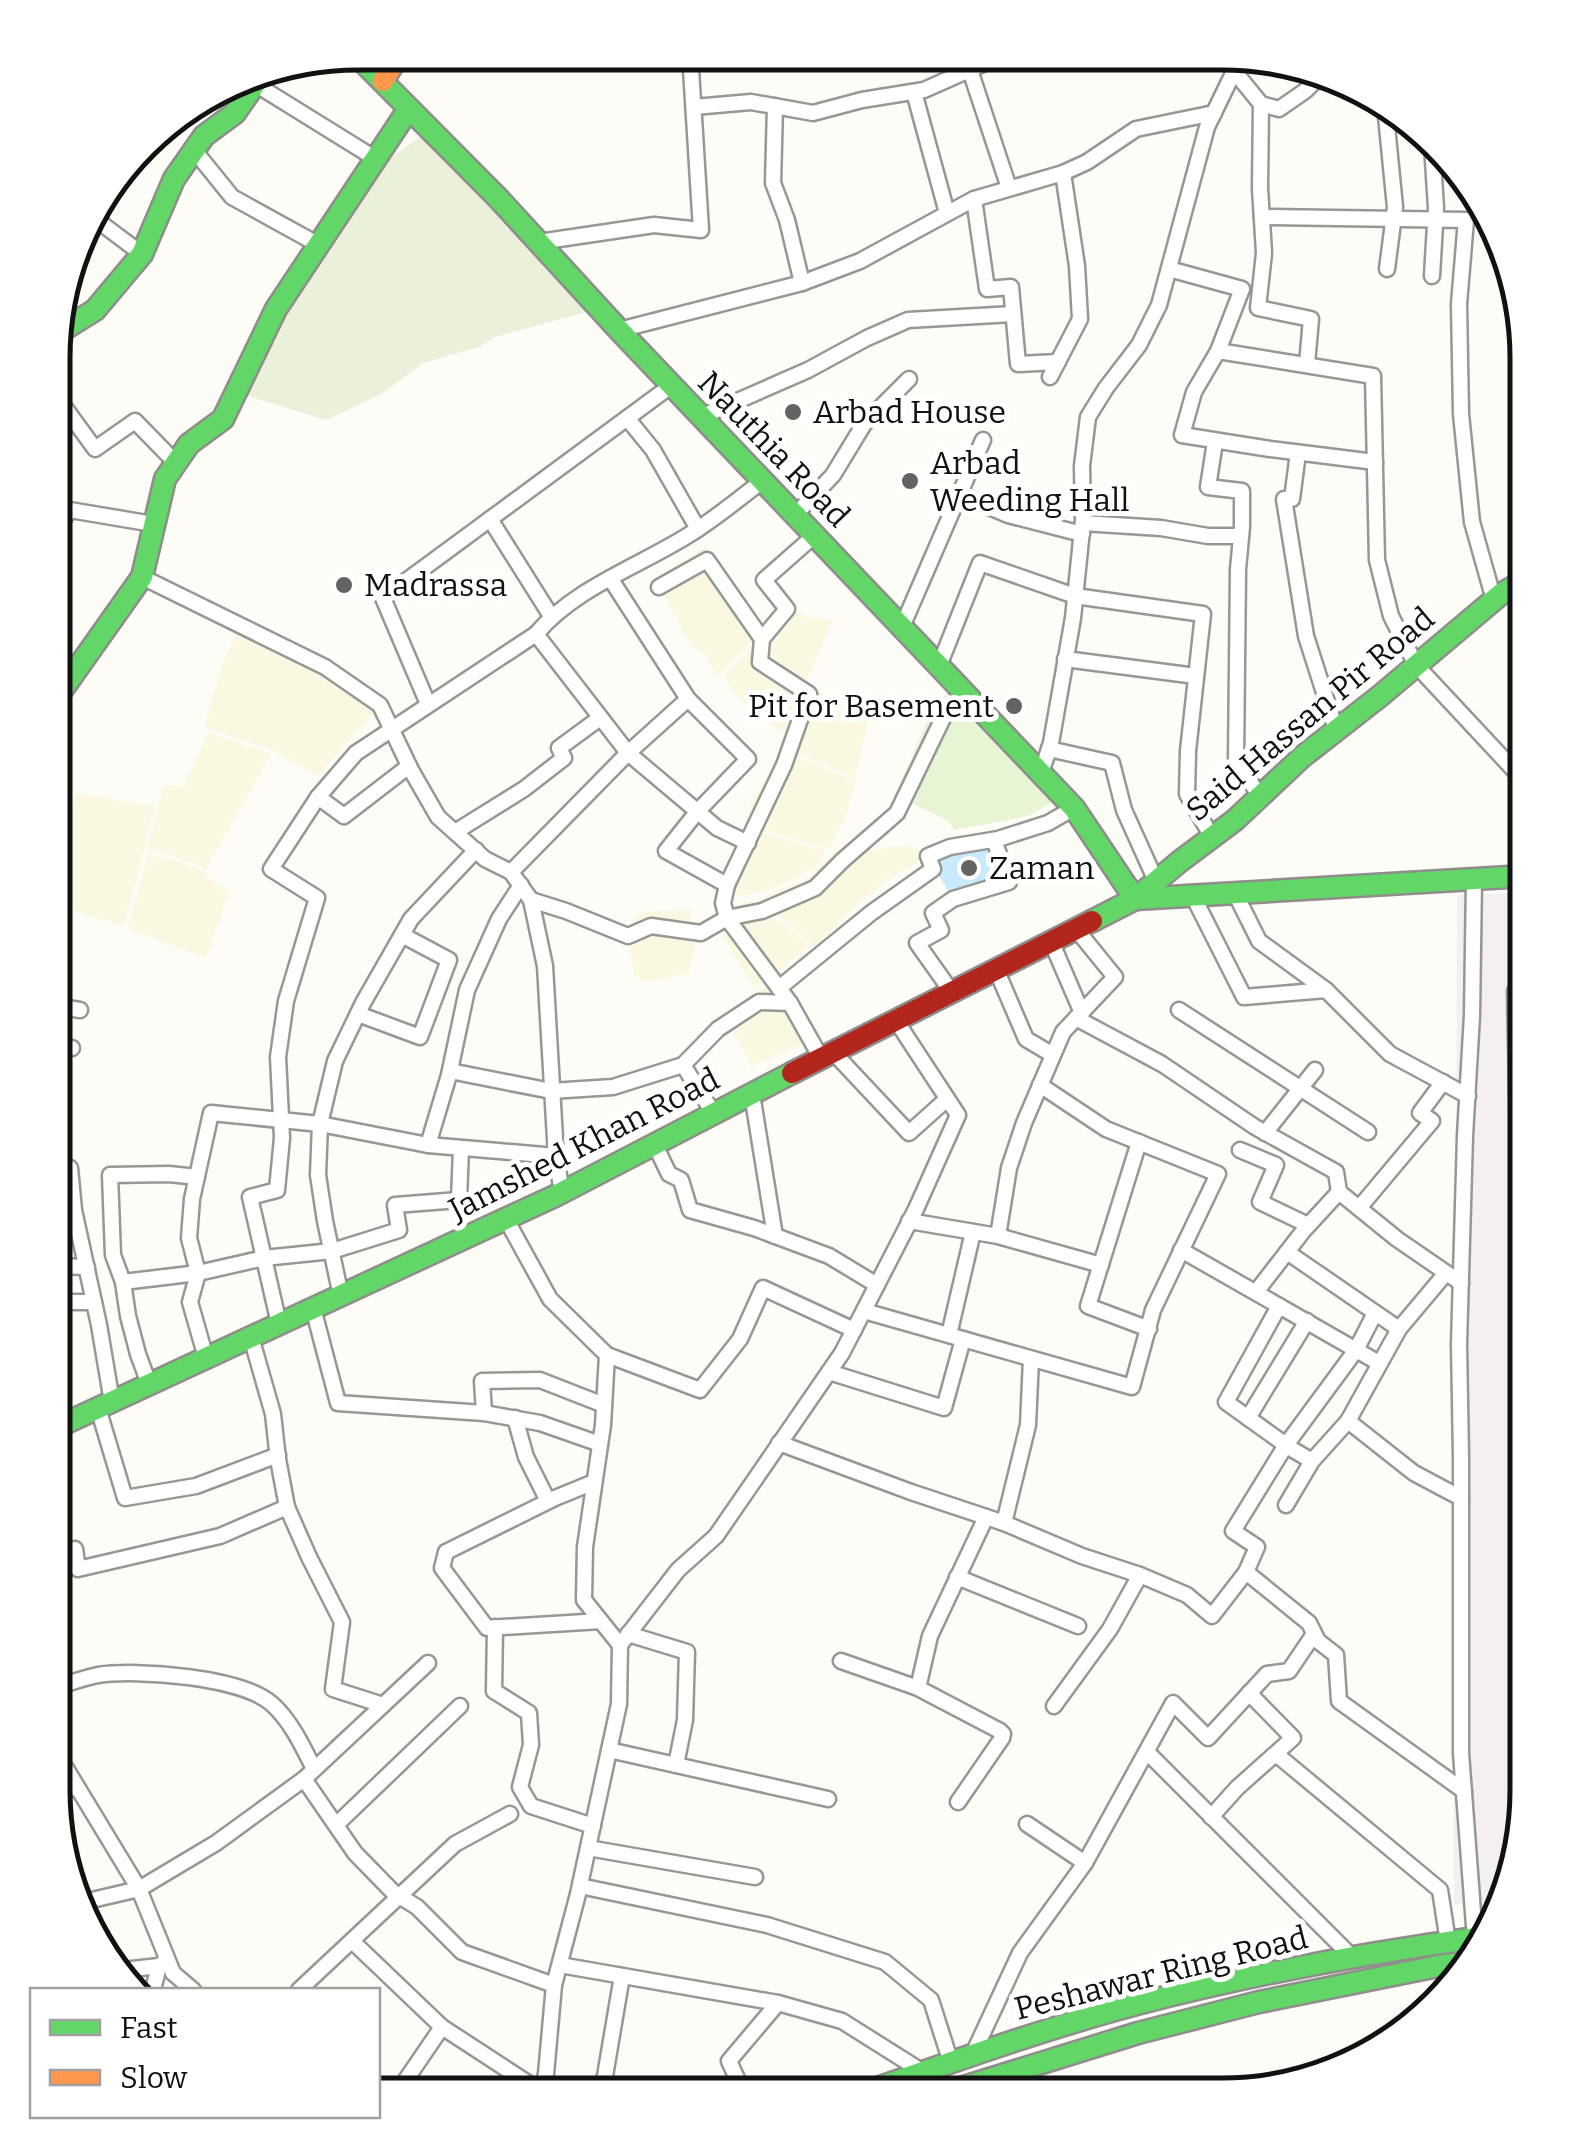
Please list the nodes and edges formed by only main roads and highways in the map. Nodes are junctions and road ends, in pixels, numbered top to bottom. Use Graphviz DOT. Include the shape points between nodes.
graph roads {
  1 [pos="372,70"];
  2 [pos="390,70"];
  3 [pos="383,81"];
  4 [pos="250,91"];
  5 [pos="408,110"];
  6 [pos="72,325"];
  7 [pos="1510,590"];
  8 [pos="70,678"];
  9 [pos="1510,877"];
  10 [pos="1135,899"];
  11 [pos="70,1421"];
  12 [pos="1467,1940"];
  13 [pos="1450,1964"];
  14 [pos="907,2078"];
  15 [pos="992,2078"];
  1 -- 3 [label="main road, Nauthia Road"];
  2 -- 3 [label="main road"];
  3 -- 5 [label="main road, Nauthia Road"];
  4 -- 6 [label="main road" via="236,113 204,136 174,179 142,254 95,310"];
  5 -- 8 [label="main road" via="276,310 223,419 188,444 165,479 142,577"];
  5 -- 10 [label="main road, Nauthia Road" via="1074,808"];
  7 -- 10 [label="main road, Said Hassan Pir Road"];
  9 -- 10 [label="main road"];
  10 -- 11 [label="main road, Jamshed Khan Road" via="562,1193"];
  12 -- 14 [label="main road, Peshawar Ring Road" via="1351,1956 1138,2004"];
  13 -- 15 [label="main road, Peshawar Ring Road" via="1259,2002"];
}
